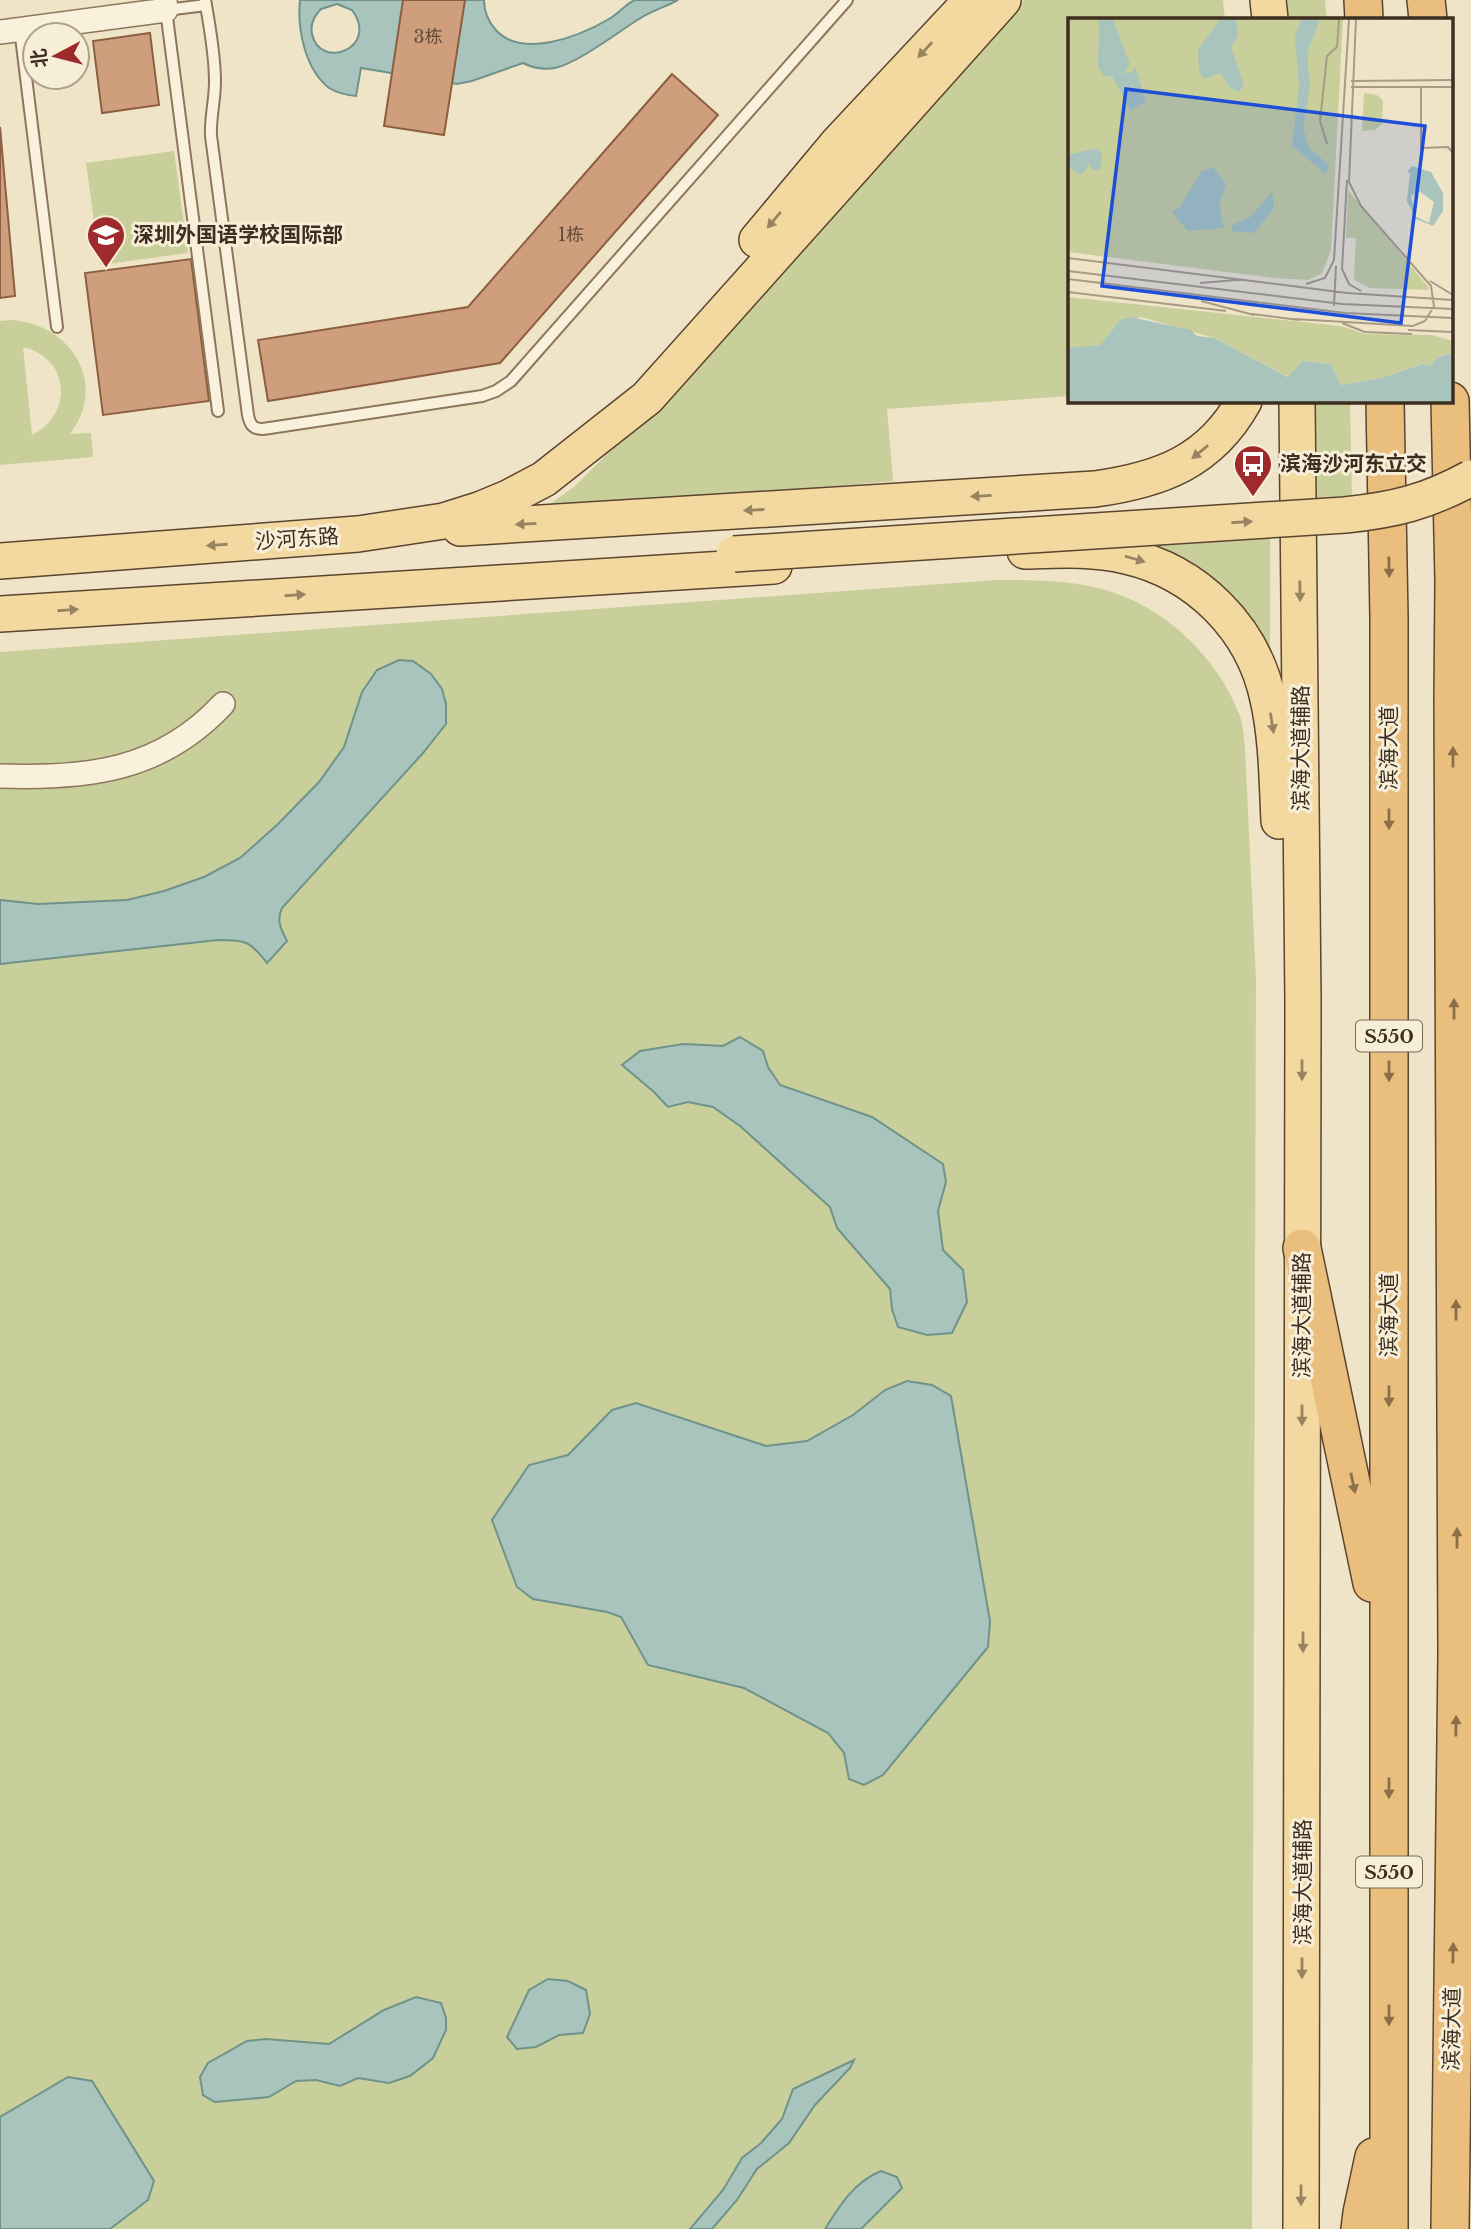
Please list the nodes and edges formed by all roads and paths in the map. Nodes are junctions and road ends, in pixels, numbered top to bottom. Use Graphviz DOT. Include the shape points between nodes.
graph roads {
  1 [pos="847,0"];
  2 [pos="971,0"];
  3 [pos="1003,0"];
  4 [pos="1268,0"];
  5 [pos="1363,0"];
  6 [pos="1426,0"];
  7 [pos="206,2"];
  8 [pos="166,5"];
  9 [pos="1270,18"];
  10 [pos="1364,18"];
  11 [pos="1428,18"];
  12 [pos="10,30"];
  13 [pos="57,327"];
  14 [pos="1243,402"];
  15 [pos="1297,402"];
  16 [pos="1385,402"];
  17 [pos="1450,402"];
  18 [pos="218,411"];
  19 [pos="577,454"];
  20 [pos="1471,478"];
  21 [pos="358,534"];
  22 [pos="0,561"];
  23 [pos="408,588"];
  24 [pos="0,614"];
  25 [pos="223,704"];
  26 [pos="0,776"];
  27 [pos="1303,1002"];
  28 [pos="1302,1248"];
  29 [pos="1471,1583"];
  30 [pos="1457,1655"];
  31 [pos="1389,1670"];
  32 [pos="1389,2073"];
  33 [pos="1450,2119"];
  34 [pos="1301,2229"];
  35 [pos="1360,2229"];
  36 [pos="1389,2229"];
  37 [pos="1450,2229"];
  38 [pos="1463,2229"];
  1 -- 7 [label="lane" via="512,381 482,396 263,429 250,423 244,388 211,136 215,85"];
  2 -- 19 [label="main road, one-way" via="838,143"];
  3 -- 19 [label="main road" via="647,398"];
  4 -- 9 [label="main road"];
  5 -- 10 [label="highway"];
  6 -- 11 [label="highway"];
  7 -- 8 [label="lane"];
  8 -- 12 [label="street"];
  8 -- 18 [label="lane"];
  12 -- 13 [label="lane"];
  14 -- 21 [label="main road, one-way" via="1210,444 1184,465 1115,487"];
  15 -- 27 [label="main road, 滨海大道辅路, one-way"];
  16 -- 31 [label="highway, 滨海大道 / S550, one-way" via="1390,617"];
  30 -- 17 [label="highway, 滨海大道 / S550, one-way"];
  19 -- 21 [label="main road, 沙河东路" via="544,479 479,510 443,521"];
  23 -- 20 [label="main road, one-way, bridge" via="526,570 1345,515 1411,505"];
  21 -- 22 [label="main road, 沙河东路, one-way"];
  24 -- 23 [label="main road, one-way"];
  23 -- 27 [label="main road, one-way" via="1023,551 1093,551 1154,564 1196,587 1231,620 1246,641 1268,697 1287,911"];
  25 -- 26 [label="street" via="182,739 137,761 59,777"];
  27 -- 28 [label="main road, 滨海大道辅路, one-way"];
  28 -- 31 [label="highway, one-way"];
  28 -- 34 [label="main road, 滨海大道辅路, one-way"];
  29 -- 30 [label="highway"];
  33 -- 30 [label="highway, 滨海大道 / S550, one-way"];
  31 -- 32 [label="highway, 滨海大道 / S550, one-way"];
  32 -- 35 [label="highway"];
  32 -- 36 [label="highway, 滨海大道 / S550"];
  33 -- 37 [label="highway, 滨海大道 / S550"];
  33 -- 38 [label="highway"];
}
